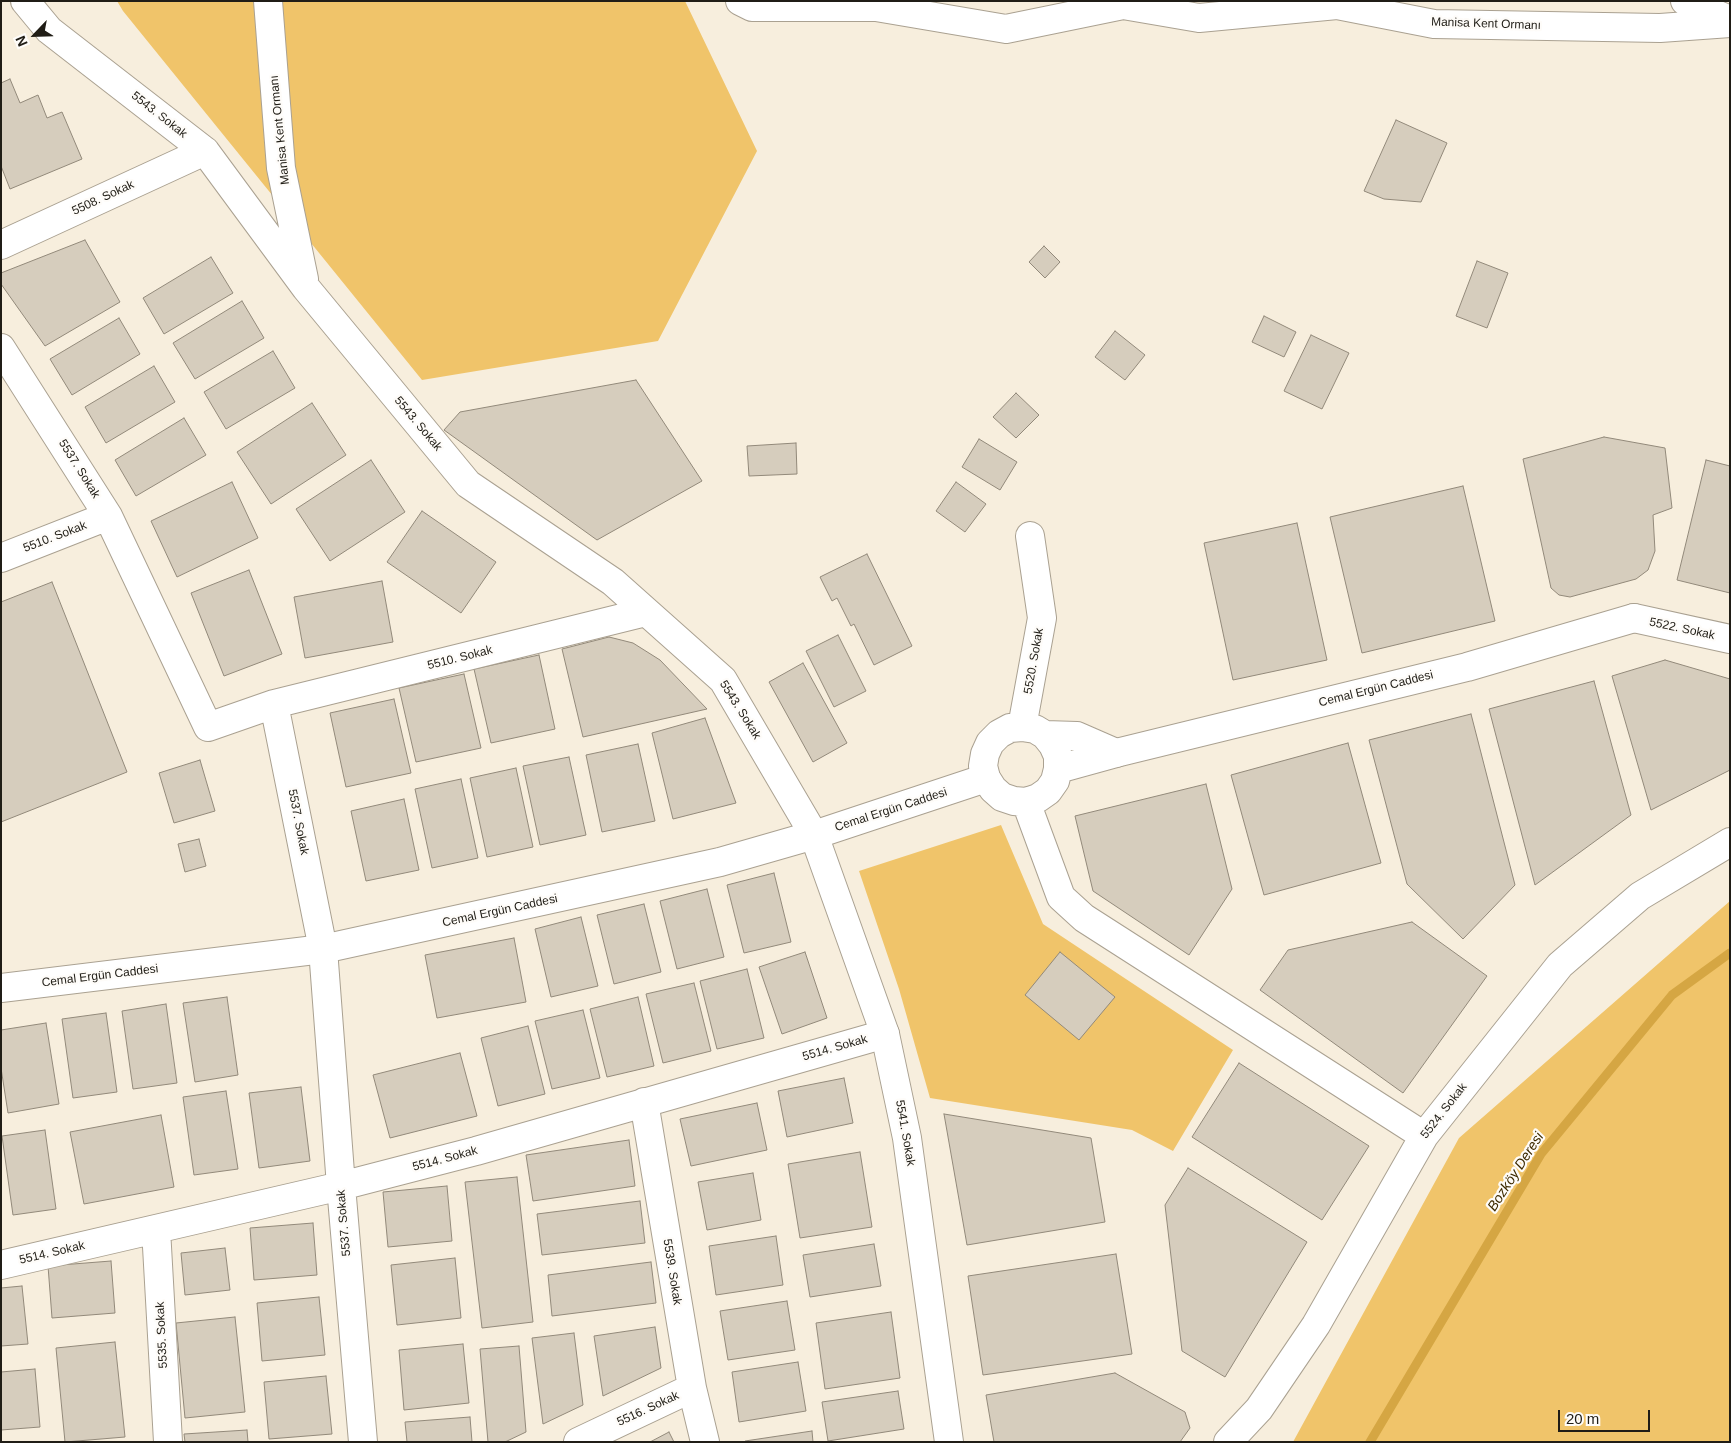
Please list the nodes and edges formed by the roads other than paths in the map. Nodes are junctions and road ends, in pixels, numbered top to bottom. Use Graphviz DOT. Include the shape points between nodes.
graph roads {
  1 [pos="25,1"];
  2 [pos="268,1"];
  3 [pos="740,1"];
  4 [pos="1685,1"];
  5 [pos="1730,21"];
  6 [pos="206,151"];
  7 [pos="1,245"];
  8 [pos="306,288"];
  9 [pos="1,348"];
  10 [pos="108,516"];
  11 [pos="1030,536"];
  12 [pos="1,558"];
  13 [pos="646,612"];
  14 [pos="1634,618"];
  15 [pos="1730,639"];
  16 [pos="274,704"];
  17 [pos="1034,731"];
  18 [pos="1116,753"];
  19 [pos="1058,769"];
  20 [pos="986,778"];
  21 [pos="1026,802"];
  22 [pos="814,835"];
  23 [pos="1730,842"];
  24 [pos="323,949"];
  25 [pos="1,988"];
  26 [pos="885,1034"];
  27 [pos="644,1102"];
  28 [pos="1424,1136"];
  29 [pos="341,1186"];
  30 [pos="156,1229"];
  31 [pos="1,1265"];
  32 [pos="692,1388"];
  33 [pos="168,1442"];
  34 [pos="363,1442"];
  35 [pos="578,1442"];
  36 [pos="705,1442"];
  37 [pos="949,1442"];
  38 [pos="1228,1442"];
  1 -- 6 [label="street, 5543. Sokak" via="49,30"];
  2 -- 8 [label="street, Manisa Kent Ormanı" via="281,168"];
  3 -- 5 [label="street, Manisa Kent Ormanı" via="752,7 876,7 1006,29 1122,5 1199,18 1337,5 1434,24 1660,28"];
  4 -- 5 [label="street"];
  6 -- 7 [label="street, 5508. Sokak"];
  6 -- 8 [label="street, 5543. Sokak"];
  8 -- 13 [label="street, 5543. Sokak" via="468,484 613,582"];
  9 -- 10 [label="street, 5537. Sokak"];
  10 -- 12 [label="street, 5510. Sokak"];
  10 -- 16 [label="street, 5537. Sokak" via="208,727"];
  11 -- 17 [label="street, 5520. Sokak" via="1042,618"];
  13 -- 16 [label="street, 5510. Sokak"];
  13 -- 22 [label="street, 5543. Sokak" via="723,680"];
  14 -- 15 [label="street, 5522. Sokak"];
  14 -- 18 [label="street, Cemal Ergün Caddesi" via="1467,667"];
  16 -- 24 [label="street, 5537. Sokak"];
  17 -- 18 [label="street" via="1077,736"];
  17 -- 19 [label="street" via="1053,745 1058,756"];
  17 -- 20 [label="street" via="1010,728 999,734 985,754"];
  18 -- 19 [label="street, Cemal Ergün Caddesi"];
  19 -- 21 [label="street" via="1048,791"];
  20 -- 21 [label="street" via="1002,797"];
  20 -- 22 [label="street, Cemal Ergün Caddesi"];
  21 -- 28 [label="street" via="1061,897 1084,918"];
  22 -- 24 [label="street, Cemal Ergün Caddesi" via="720,862"];
  22 -- 26 [label="street, 5541. Sokak"];
  23 -- 28 [label="street, 5524. Sokak" via="1640,896 1560,965"];
  24 -- 25 [label="street, Cemal Ergün Caddesi"];
  24 -- 29 [label="street, 5537. Sokak"];
  26 -- 27 [label="street, 5514. Sokak"];
  26 -- 37 [label="street, 5541. Sokak" via="907,1138"];
  27 -- 29 [label="street, 5514. Sokak"];
  27 -- 32 [label="street, 5539. Sokak"];
  28 -- 38 [label="street, 5524. Sokak" via="1316,1325 1259,1409"];
  29 -- 30 [label="street, 5514. Sokak"];
  29 -- 34 [label="street, 5537. Sokak"];
  30 -- 31 [label="street, 5514. Sokak"];
  30 -- 33 [label="street, 5535. Sokak"];
  32 -- 35 [label="street, 5516. Sokak"];
  32 -- 36 [label="street, 5539. Sokak"];
}
